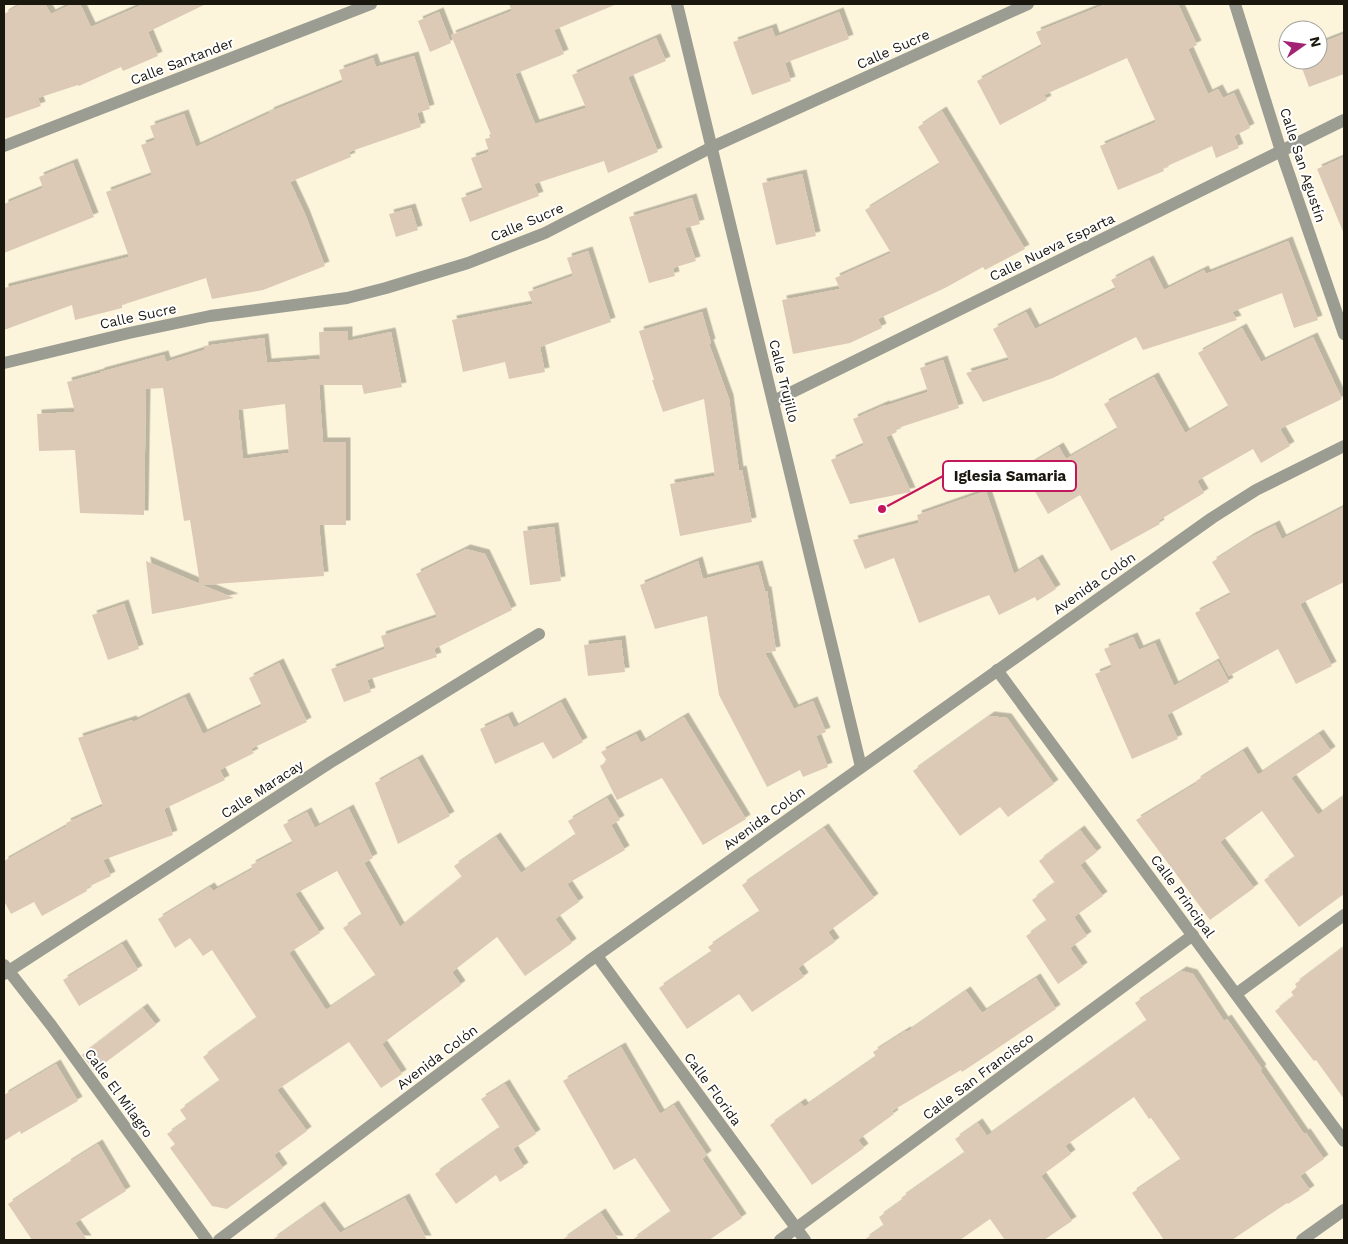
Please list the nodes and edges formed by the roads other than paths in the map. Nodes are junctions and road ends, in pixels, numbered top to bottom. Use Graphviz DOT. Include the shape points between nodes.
graph roads {
  1 [pos="371,4"];
  2 [pos="677,4"];
  3 [pos="1028,4"];
  4 [pos="1235,4"];
  5 [pos="1344,120"];
  6 [pos="4,146"];
  7 [pos="712,147"];
  8 [pos="1282,151"];
  9 [pos="1344,334"];
  10 [pos="4,363"];
  11 [pos="774,401"];
  12 [pos="1344,446"];
  13 [pos="539,634"];
  14 [pos="997,670"];
  15 [pos="861,767"];
  16 [pos="1344,915"];
  17 [pos="1193,935"];
  18 [pos="597,956"];
  19 [pos="5,970"];
  20 [pos="1236,994"];
  21 [pos="1344,1141"];
  22 [pos="1344,1210"];
  23 [pos="796,1228"];
  24 [pos="207,1240"];
  25 [pos="219,1240"];
  26 [pos="780,1240"];
  27 [pos="805,1240"];
  28 [pos="1302,1240"];
  1 -- 6 [label="street, Calle Santander"];
  2 -- 7 [label="street, Calle Trujillo"];
  3 -- 7 [label="street, Calle Sucre"];
  4 -- 8 [label="street, Calle San Agustín"];
  5 -- 8 [label="street, Calle Nueva Esparta"];
  7 -- 10 [label="street, Calle Sucre" via="545,233 468,263 347,298 210,316"];
  7 -- 11 [label="street, Calle Trujillo"];
  8 -- 9 [label="street, Calle San Agustín"];
  8 -- 11 [label="street, Calle Nueva Esparta"];
  11 -- 15 [label="street, Calle Trujillo"];
  12 -- 14 [label="street, Avenida Colón" via="1256,490 1212,518"];
  13 -- 19 [label="street, Calle Maracay"];
  14 -- 15 [label="street, Avenida Colón"];
  14 -- 17 [label="street, Calle Principal"];
  15 -- 18 [label="street, Avenida Colón"];
  16 -- 20 [label="street"];
  17 -- 20 [label="street, Calle Principal"];
  17 -- 23 [label="street, Calle San Francisco"];
  18 -- 23 [label="street, Calle Florida"];
  18 -- 25 [label="street, Avenida Colón"];
  19 -- 24 [label="street, Calle El Milagro" via="56,1033"];
  20 -- 21 [label="street, Calle Principal"];
  22 -- 28 [label="street"];
  23 -- 26 [label="street, Calle San Francisco"];
  23 -- 27 [label="street, Calle Florida"];
}
